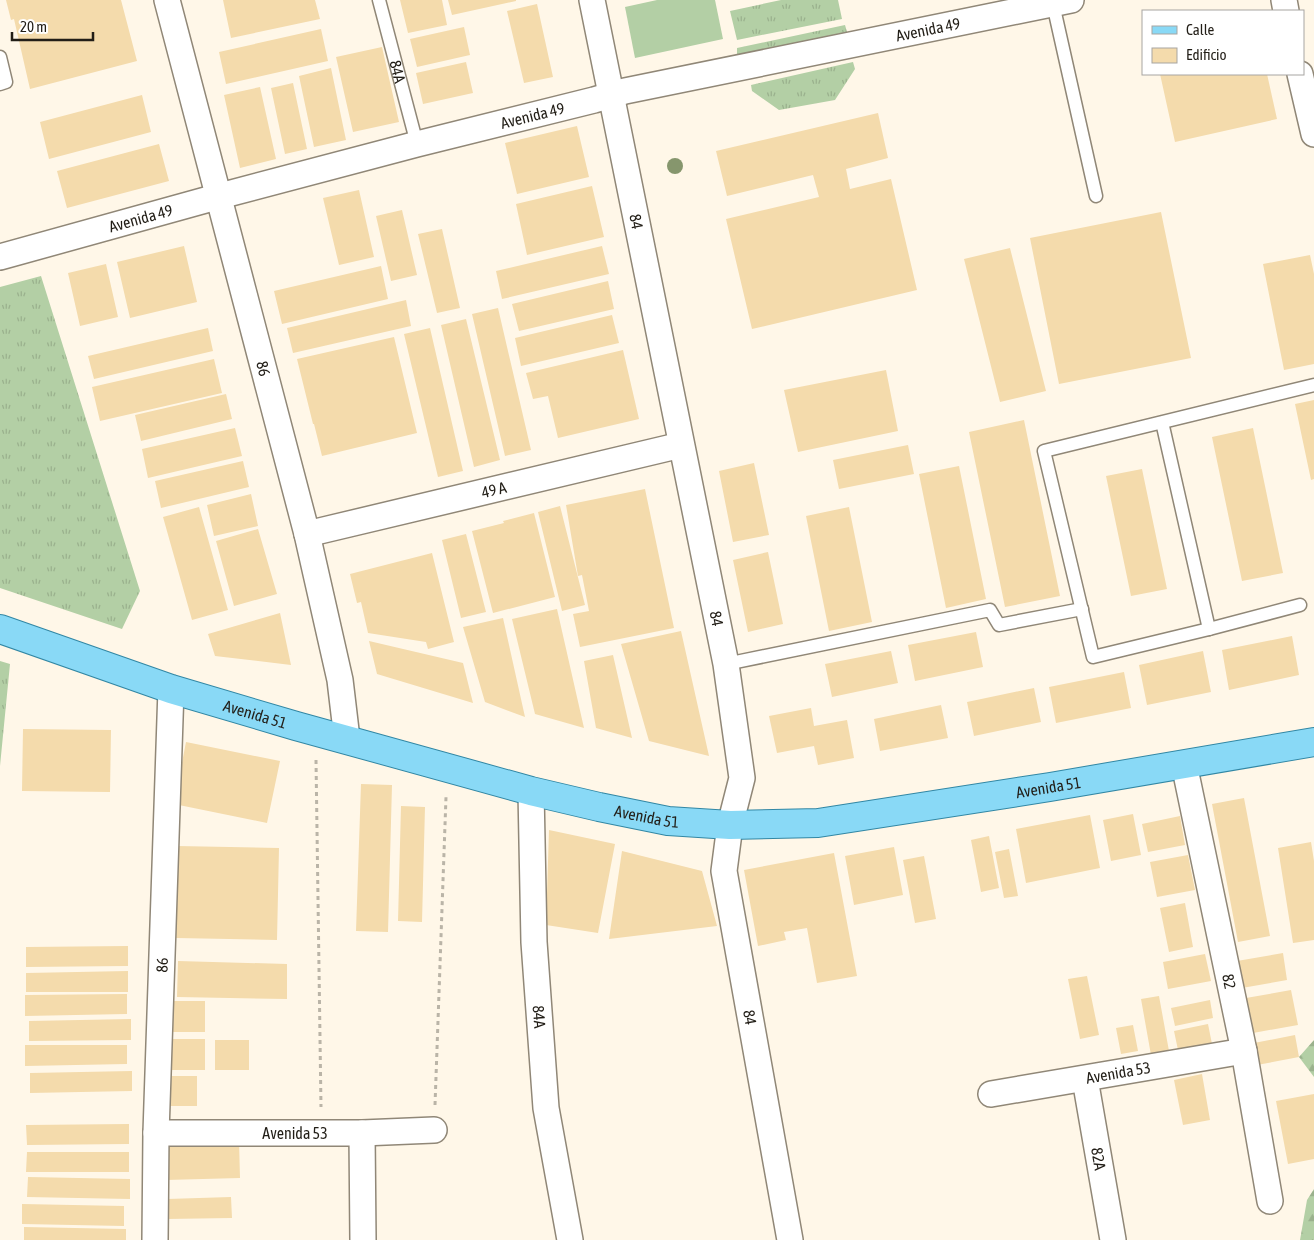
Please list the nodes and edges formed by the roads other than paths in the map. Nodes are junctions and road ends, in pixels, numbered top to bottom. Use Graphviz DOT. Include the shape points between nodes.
graph roads {
  1 [pos="168,0"];
  2 [pos="379,0"];
  3 [pos="592,0"];
  4 [pos="1059,1"];
  5 [pos="0,57"];
  6 [pos="1300,75"];
  7 [pos="0,84"];
  8 [pos="612,96"];
  9 [pos="1314,134"];
  10 [pos="417,144"];
  11 [pos="220,196"];
  12 [pos="1096,196"];
  13 [pos="0,257"];
  14 [pos="1314,385"];
  15 [pos="1162,422"];
  16 [pos="681,445"];
  17 [pos="307,534"];
  18 [pos="1300,605"];
  19 [pos="1082,609"];
  20 [pos="1209,629"];
  21 [pos="0,630"];
  22 [pos="726,664"];
  23 [pos="171,689"];
  24 [pos="348,740"];
  25 [pos="1314,742"];
  26 [pos="1184,764"];
  27 [pos="531,791"];
  28 [pos="730,825"];
  29 [pos="1244,1051"];
  30 [pos="1086,1078"];
  31 [pos="991,1094"];
  32 [pos="434,1130"];
  33 [pos="156,1133"];
  34 [pos="362,1133"];
  35 [pos="1270,1201"];
  36 [pos="155,1240"];
  37 [pos="363,1240"];
  38 [pos="570,1240"];
  39 [pos="790,1240"];
  40 [pos="1113,1240"];
  1 -- 11 [label="street, 86"];
  2 -- 10 [label="lane, 84A"];
  3 -- 8 [label="street, 84"];
  4 -- 8 [label="street, Avenida 49"];
  4 -- 12 [label="lane"];
  5 -- 7 [label="lane" via="6,82"];
  6 -- 9 [label="street"];
  8 -- 10 [label="street, Avenida 49"];
  8 -- 16 [label="street, 84"];
  10 -- 11 [label="street, Avenida 49"];
  11 -- 13 [label="street, Avenida 49"];
  11 -- 17 [label="street, 86"];
  14 -- 15 [label="lane"];
  15 -- 19 [label="lane" via="1044,451"];
  15 -- 20 [label="lane"];
  16 -- 17 [label="street, 49 A"];
  16 -- 22 [label="street, 84"];
  17 -- 24 [label="street, 86" via="340,680"];
  18 -- 20 [label="lane"];
  19 -- 20 [label="lane" via="1093,657"];
  19 -- 22 [label="lane" via="999,625 990,610"];
  21 -- 23 [label="main road, Avenida 51"];
  22 -- 28 [label="street, 84" via="742,778"];
  23 -- 24 [label="main road, Avenida 51"];
  23 -- 33 [label="street, 86"];
  24 -- 27 [label="main road, Avenida 51"];
  25 -- 26 [label="main road, Avenida 51"];
  26 -- 28 [label="main road, Avenida 51" via="818,822"];
  26 -- 29 [label="street, 82"];
  27 -- 28 [label="main road, Avenida 51" via="668,821"];
  27 -- 38 [label="street, 84A" via="534,942 546,1108"];
  28 -- 39 [label="street, 84" via="724,871"];
  29 -- 30 [label="street, Avenida 53"];
  29 -- 35 [label="street, 82"];
  30 -- 31 [label="street, Avenida 53"];
  30 -- 40 [label="street, 82A"];
  32 -- 34 [label="street, Avenida 53"];
  33 -- 34 [label="street, Avenida 53"];
  33 -- 36 [label="street, 86"];
  34 -- 37 [label="street"];
}
